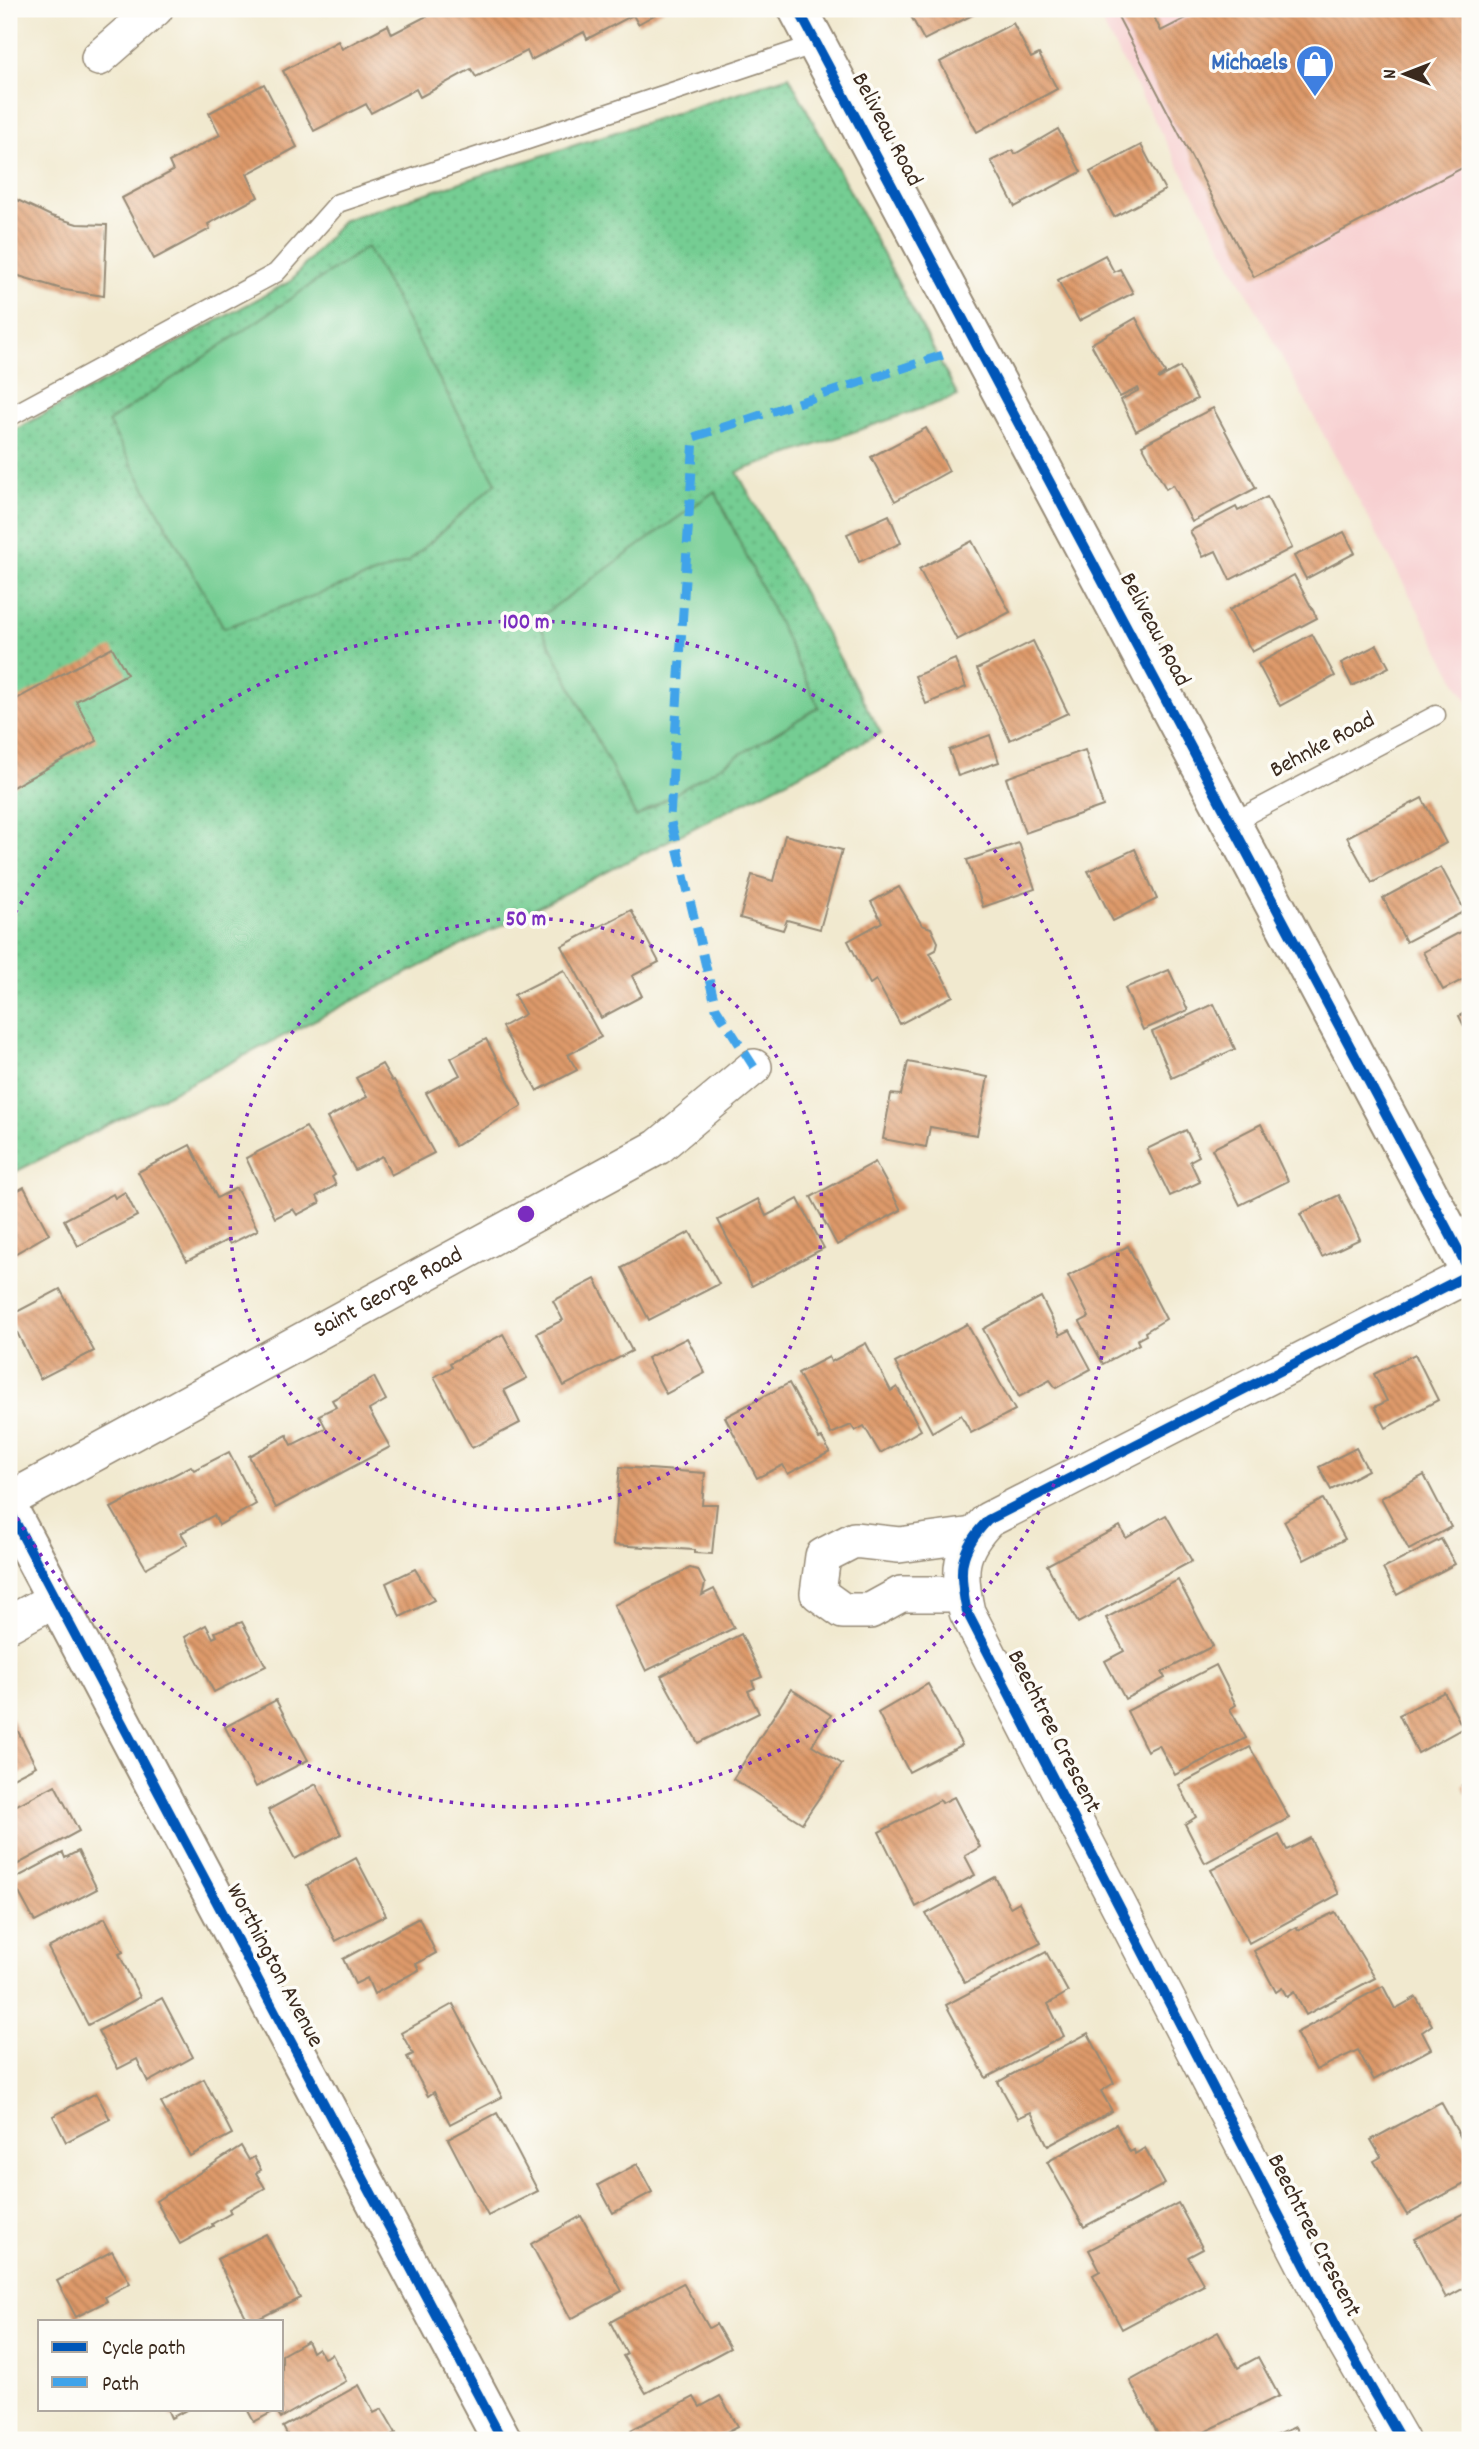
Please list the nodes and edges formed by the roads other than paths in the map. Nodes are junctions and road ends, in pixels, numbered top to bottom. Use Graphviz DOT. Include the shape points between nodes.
graph roads {
  1 [pos="155,9"];
  2 [pos="798,9"];
  3 [pos="816,44"];
  4 [pos="99,58"];
  5 [pos="9,417"];
  6 [pos="1436,715"];
  7 [pos="1233,822"];
  8 [pos="754,1067"];
  9 [pos="1470,1273"];
  10 [pos="9,1500"];
  11 [pos="9,1510"];
  12 [pos="973,1535"];
  13 [pos="963,1594"];
  14 [pos="55,1599"];
  15 [pos="9,1624"];
  16 [pos="502,2440"];
  17 [pos="1401,2440"];
  1 -- 4 [label="street"];
  2 -- 3 [label="street, Beliveau Road"];
  3 -- 5 [label="lane" via="338,203 276,273"];
  3 -- 7 [label="street, Beliveau Road"];
  6 -- 7 [label="lane, Behnke Road"];
  7 -- 9 [label="street, Beliveau Road"];
  8 -- 10 [label="street, Saint George Road" via="658,1147"];
  9 -- 12 [label="street" via="988,1520"];
  11 -- 14 [label="street, Worthington Avenue"];
  12 -- 13 [label="street, Beechtree Crescent" via="963,1555"];
  12 -- 13 [label="street" via="899,1545 854,1540 823,1556 818,1593 843,1611 870,1611 901,1594"];
  13 -- 17 [label="street, Beechtree Crescent" via="967,1612 1344,2341"];
  14 -- 15 [label="street"];
  14 -- 16 [label="street, Worthington Avenue"];
}
